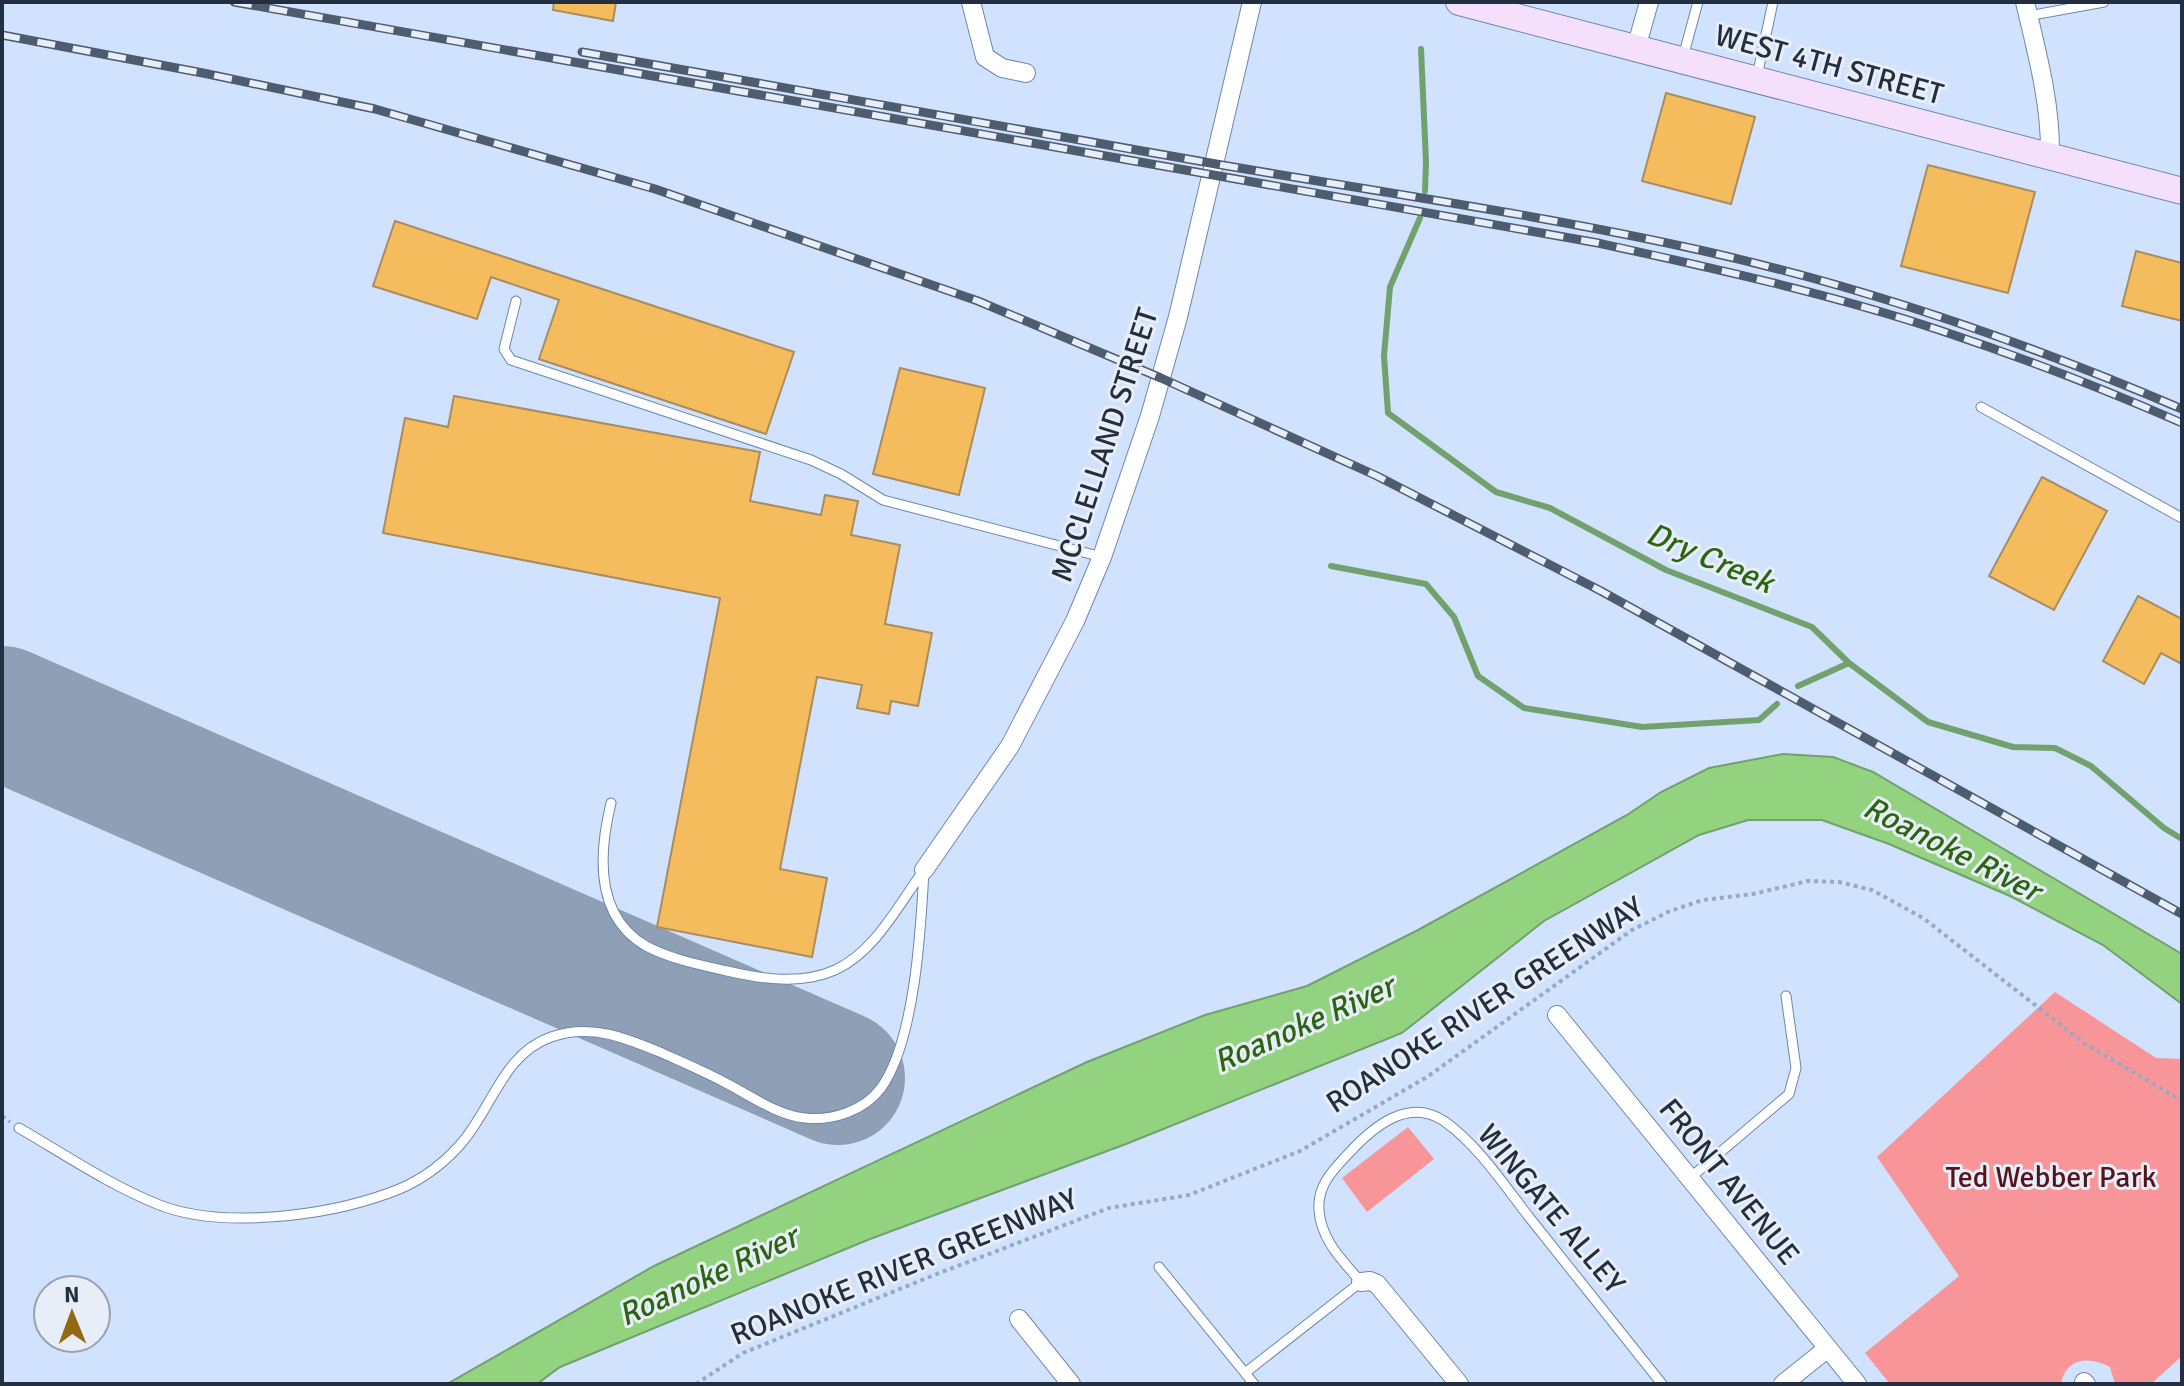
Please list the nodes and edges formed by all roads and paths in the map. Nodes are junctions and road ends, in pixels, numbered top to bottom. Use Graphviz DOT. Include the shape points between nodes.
graph roads {
  1 [pos="971,2"];
  2 [pos="1252,2"];
  3 [pos="1459,2"];
  4 [pos="1649,2"];
  5 [pos="1698,2"];
  6 [pos="1773,2"];
  7 [pos="2104,2"];
  8 [pos="2027,9"];
  9 [pos="1636,48"];
  10 [pos="1682,60"];
  11 [pos="1026,73"];
  12 [pos="1756,79"];
  13 [pos="2050,156"];
  14 [pos="2182,191"];
  15 [pos="516,301"];
  16 [pos="1981,407"];
  17 [pos="2182,518"];
  18 [pos="1102,557"];
  19 [pos="611,803"];
  20 [pos="924,870"];
  21 [pos="1786,996"];
  22 [pos="1557,1015"];
  23 [pos="2182,1101"];
  24 [pos="19,1128"];
  25 [pos="1690,1178"];
  26 [pos="1159,1267"];
  27 [pos="1361,1282"];
  28 [pos="1019,1319"];
  29 [pos="1828,1348"];
  30 [pos="1245,1373"];
  31 [pos="696,1384"];
  32 [pos="1071,1384"];
  33 [pos="1254,1384"];
  34 [pos="1459,1384"];
  35 [pos="1662,1384"];
  36 [pos="1783,1384"];
  37 [pos="1857,1384"];
  1 -- 11 [label="street" via="985,57 1002,68"];
  2 -- 18 [label="street, MCCLELLAND STREET" via="1178,317"];
  3 -- 9 [label="main road, WEST 4TH STREET"];
  4 -- 9 [label="street"];
  5 -- 10 [label="lane"];
  6 -- 12 [label="lane"];
  7 -- 8 [label="lane"];
  8 -- 13 [label="street" via="2044,85"];
  9 -- 10 [label="main road, WEST 4TH STREET"];
  10 -- 12 [label="main road, WEST 4TH STREET"];
  12 -- 13 [label="main road, WEST 4TH STREET"];
  13 -- 14 [label="main road, WEST 4TH STREET"];
  15 -- 18 [label="lane" via="504,349 511,360 811,460 883,500"];
  16 -- 17 [label="lane"];
  18 -- 20 [label="street, MCCLELLAND STREET" via="1010,746"];
  19 -- 20 [label="lane" via="602,853 603,886 618,920 645,945 738,973 784,979 838,969 874,939"];
  20 -- 24 [label="lane" via="913,990 902,1036 881,1088 839,1116 784,1113 628,1039 572,1032 550,1037 515,1063 459,1146 417,1180 363,1201 254,1218 189,1214 158,1204"];
  21 -- 25 [label="lane" via="1796,1068 1789,1094"];
  22 -- 25 [label="street, FRONT AVENUE"];
  23 -- 31 [label="path, ROANOKE RIVER GREENWAY" via="2084,1043 1923,918 1872,890 1808,881 1703,900 1632,930 1427,1077 1300,1151 1189,1195 1109,1208 934,1275 743,1353"];
  25 -- 29 [label="street, FRONT AVENUE"];
  26 -- 30 [label="lane"];
  27 -- 30 [label="lane"];
  27 -- 34 [label="street" via="1377,1284"];
  27 -- 35 [label="lane, WINGATE ALLEY" via="1327,1240 1321,1191 1328,1175 1379,1124 1395,1116 1427,1114 1449,1126 1484,1160"];
  28 -- 32 [label="street"];
  29 -- 36 [label="street"];
  29 -- 37 [label="street, FRONT AVENUE"];
  30 -- 33 [label="lane"];
}
